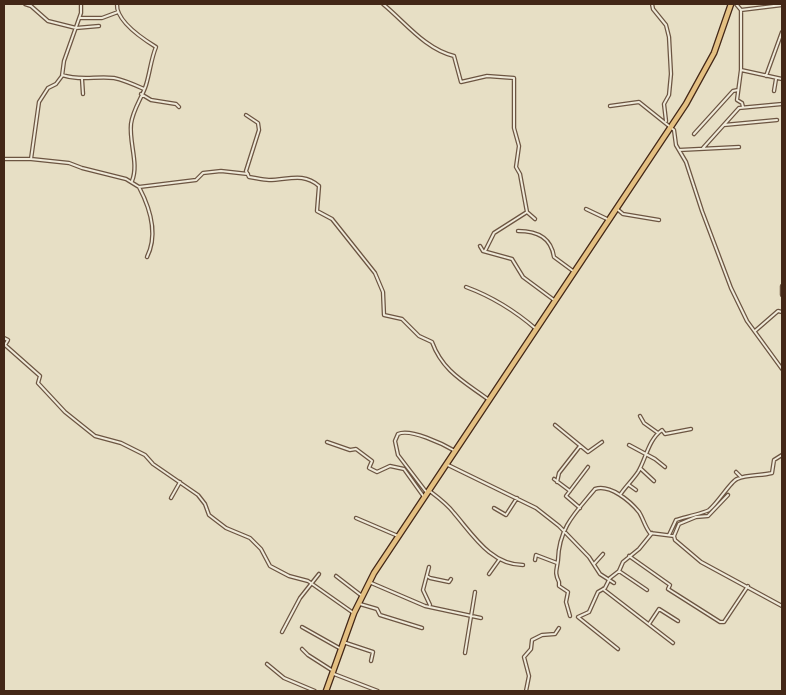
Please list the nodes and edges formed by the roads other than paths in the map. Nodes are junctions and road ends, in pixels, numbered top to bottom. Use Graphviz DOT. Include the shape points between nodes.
graph roads {
  1 [pos="25,4"];
  2 [pos="81,4"];
  3 [pos="117,4"];
  4 [pos="383,4"];
  5 [pos="652,4"];
  6 [pos="731,4"];
  7 [pos="736,4"];
  8 [pos="782,5"];
  9 [pos="741,10"];
  10 [pos="118,12"];
  11 [pos="80,18"];
  12 [pos="99,26"];
  13 [pos="76,28"];
  14 [pos="782,32"];
  15 [pos="740,70"];
  16 [pos="62,75"];
  17 [pos="766,76"];
  18 [pos="776,78"];
  19 [pos="82,79"];
  20 [pos="782,79"];
  21 [pos="144,89"];
  22 [pos="738,90"];
  23 [pos="774,92"];
  24 [pos="83,94"];
  25 [pos="141,94"];
  26 [pos="782,104"];
  27 [pos="179,106"];
  28 [pos="610,106"];
  29 [pos="743,108"];
  30 [pos="246,115"];
  31 [pos="777,120"];
  32 [pos="666,122"];
  33 [pos="723,126"];
  34 [pos="670,127"];
  35 [pos="694,134"];
  36 [pos="739,147"];
  37 [pos="703,148"];
  38 [pos="679,150"];
  39 [pos="4,159"];
  40 [pos="31,159"];
  41 [pos="248,174"];
  42 [pos="132,181"];
  43 [pos="139,187"];
  44 [pos="586,209"];
  45 [pos="617,209"];
  46 [pos="527,212"];
  47 [pos="535,219"];
  48 [pos="609,220"];
  49 [pos="659,220"];
  50 [pos="518,231"];
  51 [pos="480,246"];
  52 [pos="485,251"];
  53 [pos="147,257"];
  54 [pos="575,272"];
  55 [pos="782,286"];
  56 [pos="466,287"];
  57 [pos="782,295"];
  58 [pos="556,301"];
  59 [pos="782,312"];
  60 [pos="536,330"];
  61 [pos="755,331"];
  62 [pos="4,338"];
  63 [pos="782,369"];
  64 [pos="489,400"];
  65 [pos="640,416"];
  66 [pos="555,426"];
  67 [pos="691,429"];
  68 [pos="658,433"];
  69 [pos="392,438"];
  70 [pos="395,441"];
  71 [pos="327,442"];
  72 [pos="602,442"];
  73 [pos="629,444"];
  74 [pos="580,446"];
  75 [pos="455,451"];
  76 [pos="647,454"];
  77 [pos="782,455"];
  78 [pos="446,465"];
  79 [pos="588,467"];
  80 [pos="665,467"];
  81 [pos="640,468"];
  82 [pos="736,472"];
  83 [pos="742,478"];
  84 [pos="554,479"];
  85 [pos="654,481"];
  86 [pos="180,482"];
  87 [pos="558,482"];
  88 [pos="629,485"];
  89 [pos="636,490"];
  90 [pos="570,491"];
  91 [pos="426,494"];
  92 [pos="620,495"];
  93 [pos="728,495"];
  94 [pos="171,498"];
  95 [pos="518,498"];
  96 [pos="494,508"];
  97 [pos="580,508"];
  98 [pos="356,518"];
  99 [pos="563,530"];
  100 [pos="652,533"];
  101 [pos="669,535"];
  102 [pos="674,536"];
  103 [pos="398,537"];
  104 [pos="603,554"];
  105 [pos="629,556"];
  106 [pos="499,559"];
  107 [pos="535,560"];
  108 [pos="557,564"];
  109 [pos="594,564"];
  110 [pos="523,565"];
  111 [pos="429,567"];
  112 [pos="619,571"];
  113 [pos="319,574"];
  114 [pos="489,574"];
  115 [pos="336,576"];
  116 [pos="427,576"];
  117 [pos="450,579"];
  118 [pos="610,580"];
  119 [pos="369,582"];
  120 [pos="614,582"];
  121 [pos="313,584"];
  122 [pos="748,586"];
  123 [pos="603,589"];
  124 [pos="647,590"];
  125 [pos="475,592"];
  126 [pos="362,596"];
  127 [pos="358,604"];
  128 [pos="430,606"];
  129 [pos="782,606"];
  130 [pos="354,613"];
  131 [pos="470,616"];
  132 [pos="570,616"];
  133 [pos="481,618"];
  134 [pos="678,621"];
  135 [pos="648,624"];
  136 [pos="302,627"];
  137 [pos="422,628"];
  138 [pos="559,628"];
  139 [pos="282,632"];
  140 [pos="344,642"];
  141 [pos="674,643"];
  142 [pos="302,648"];
  143 [pos="618,648"];
  144 [pos="341,649"];
  145 [pos="465,653"];
  146 [pos="371,661"];
  147 [pos="267,664"];
  148 [pos="333,672"];
  149 [pos="315,691"];
  150 [pos="326,691"];
  151 [pos="378,691"];
  152 [pos="526,691"];
  1 -- 13 [label="street" via="48,21"];
  2 -- 11 [label="street"];
  3 -- 10 [label="street"];
  4 -- 46 [label="street" via="426,43 454,56 461,82 487,76 514,78 514,128 519,146 516,167"];
  5 -- 32 [label="street" via="666,25 669,37 671,74 669,95 664,104"];
  6 -- 34 [label="highway" via="712,59"];
  7 -- 9 [label="street"];
  8 -- 9 [label="street"];
  9 -- 15 [label="street"];
  10 -- 11 [label="street" via="102,18"];
  10 -- 21 [label="street" via="127,25 156,47"];
  11 -- 13 [label="street"];
  12 -- 13 [label="street"];
  13 -- 16 [label="street"];
  14 -- 17 [label="street"];
  15 -- 17 [label="street"];
  15 -- 22 [label="street"];
  16 -- 19 [label="street"];
  16 -- 40 [label="street" via="39,102"];
  17 -- 18 [label="street"];
  18 -- 20 [label="street"];
  18 -- 23 [label="street"];
  19 -- 21 [label="street" via="117,78"];
  19 -- 24 [label="street"];
  21 -- 25 [label="street"];
  22 -- 29 [label="street" via="737,100"];
  22 -- 35 [label="street" via="733,91"];
  25 -- 27 [label="street"];
  25 -- 42 [label="street" via="131,126 131,154 135,164"];
  26 -- 29 [label="street"];
  28 -- 32 [label="street" via="639,102"];
  29 -- 33 [label="street" via="739,108"];
  30 -- 41 [label="street" via="258,124 259,130 246,171"];
  31 -- 33 [label="street"];
  32 -- 34 [label="street"];
  33 -- 37 [label="street"];
  34 -- 38 [label="street" via="675,132"];
  34 -- 45 [label="highway"];
  36 -- 37 [label="street"];
  37 -- 38 [label="street"];
  38 -- 61 [label="street" via="731,288"];
  39 -- 40 [label="street"];
  40 -- 42 [label="street" via="69,163"];
  41 -- 43 [label="street" via="222,170 204,173 196,180"];
  41 -- 64 [label="street" via="249,177 269,180 296,176 312,180 319,186 317,211 332,219 375,273 383,292 384,315 402,319 419,336 432,342 438,358 451,372"];
  42 -- 43 [label="street"];
  43 -- 53 [label="street" via="152,223 152,247"];
  44 -- 48 [label="street"];
  45 -- 48 [label="highway"];
  45 -- 49 [label="street" via="623,214"];
  46 -- 47 [label="street"];
  46 -- 52 [label="street" via="494,233"];
  48 -- 54 [label="highway"];
  50 -- 54 [label="street" via="544,236 553,249 554,257"];
  51 -- 52 [label="street"];
  52 -- 58 [label="street" via="512,259 523,277"];
  54 -- 58 [label="highway"];
  55 -- 57 [label="street"];
  56 -- 60 [label="street" via="513,310"];
  58 -- 60 [label="highway"];
  59 -- 61 [label="street" via="778,311"];
  60 -- 64 [label="highway"];
  61 -- 63 [label="street"];
  62 -- 86 [label="street" via="8,340 5,345 40,376 38,383 95,436 122,443 145,455"];
  64 -- 75 [label="highway"];
  65 -- 68 [label="street"];
  66 -- 74 [label="street"];
  67 -- 68 [label="street"];
  68 -- 76 [label="street"];
  69 -- 70 [label="street"];
  70 -- 75 [label="street" via="401,432 433,440"];
  70 -- 91 [label="street" via="398,455"];
  71 -- 91 [label="street" via="363,453 372,461 369,468 377,472 390,466 404,469"];
  72 -- 74 [label="street" via="589,452"];
  73 -- 76 [label="street"];
  74 -- 87 [label="street" via="559,473"];
  75 -- 78 [label="highway"];
  76 -- 80 [label="street"];
  76 -- 81 [label="street"];
  77 -- 83 [label="street" via="774,460 772,473"];
  78 -- 91 [label="highway"];
  78 -- 95 [label="street"];
  79 -- 90 [label="street"];
  81 -- 85 [label="street"];
  81 -- 88 [label="street"];
  82 -- 83 [label="street"];
  83 -- 101 [label="street" via="732,482 723,498 707,512 676,520"];
  84 -- 87 [label="street"];
  86 -- 94 [label="street"];
  86 -- 121 [label="street" via="202,498 209,515 226,528 250,538 270,566"];
  87 -- 90 [label="street"];
  88 -- 89 [label="street"];
  88 -- 92 [label="street"];
  90 -- 97 [label="street" via="566,496"];
  91 -- 103 [label="highway"];
  91 -- 106 [label="street" via="453,511 472,537"];
  92 -- 97 [label="street" via="597,488"];
  92 -- 100 [label="street" via="640,514"];
  93 -- 102 [label="street" via="708,516 678,524"];
  95 -- 96 [label="street" via="506,514"];
  95 -- 99 [label="street"];
  97 -- 99 [label="street"];
  98 -- 103 [label="street"];
  99 -- 108 [label="street"];
  99 -- 109 [label="street"];
  100 -- 101 [label="street"];
  100 -- 105 [label="street"];
  101 -- 102 [label="street"];
  102 -- 122 [label="street" via="701,562"];
  103 -- 119 [label="highway"];
  104 -- 109 [label="street"];
  105 -- 112 [label="street"];
  105 -- 122 [label="street" via="670,585 668,589 720,622 724,622"];
  106 -- 110 [label="street"];
  106 -- 114 [label="street"];
  107 -- 108 [label="street" via="536,555"];
  108 -- 132 [label="street" via="555,574 559,586 568,592 566,602"];
  109 -- 118 [label="street" via="600,574"];
  111 -- 116 [label="street"];
  112 -- 118 [label="street"];
  112 -- 124 [label="street"];
  113 -- 121 [label="street"];
  115 -- 126 [label="street"];
  116 -- 117 [label="street" via="445,582"];
  116 -- 128 [label="street" via="423,590"];
  118 -- 120 [label="street"];
  118 -- 123 [label="street"];
  119 -- 126 [label="highway"];
  119 -- 128 [label="street"];
  121 -- 130 [label="street"];
  121 -- 139 [label="street" via="300,598"];
  122 -- 129 [label="street"];
  123 -- 135 [label="street"];
  123 -- 143 [label="street" via="598,592 588,612 578,617"];
  125 -- 131 [label="street"];
  126 -- 127 [label="highway"];
  127 -- 130 [label="highway"];
  127 -- 137 [label="street" via="377,609 380,615 389,619"];
  128 -- 131 [label="street"];
  130 -- 140 [label="highway"];
  131 -- 133 [label="street"];
  131 -- 145 [label="street"];
  134 -- 135 [label="street" via="659,610"];
  135 -- 141 [label="street"];
  136 -- 144 [label="street"];
  138 -- 152 [label="street" via="556,634 532,640 531,650 524,656 529,676"];
  140 -- 144 [label="highway"];
  140 -- 146 [label="street" via="373,652"];
  142 -- 148 [label="street"];
  144 -- 148 [label="highway"];
  147 -- 149 [label="street" via="284,678"];
  148 -- 150 [label="highway"];
  148 -- 151 [label="street"];
}
